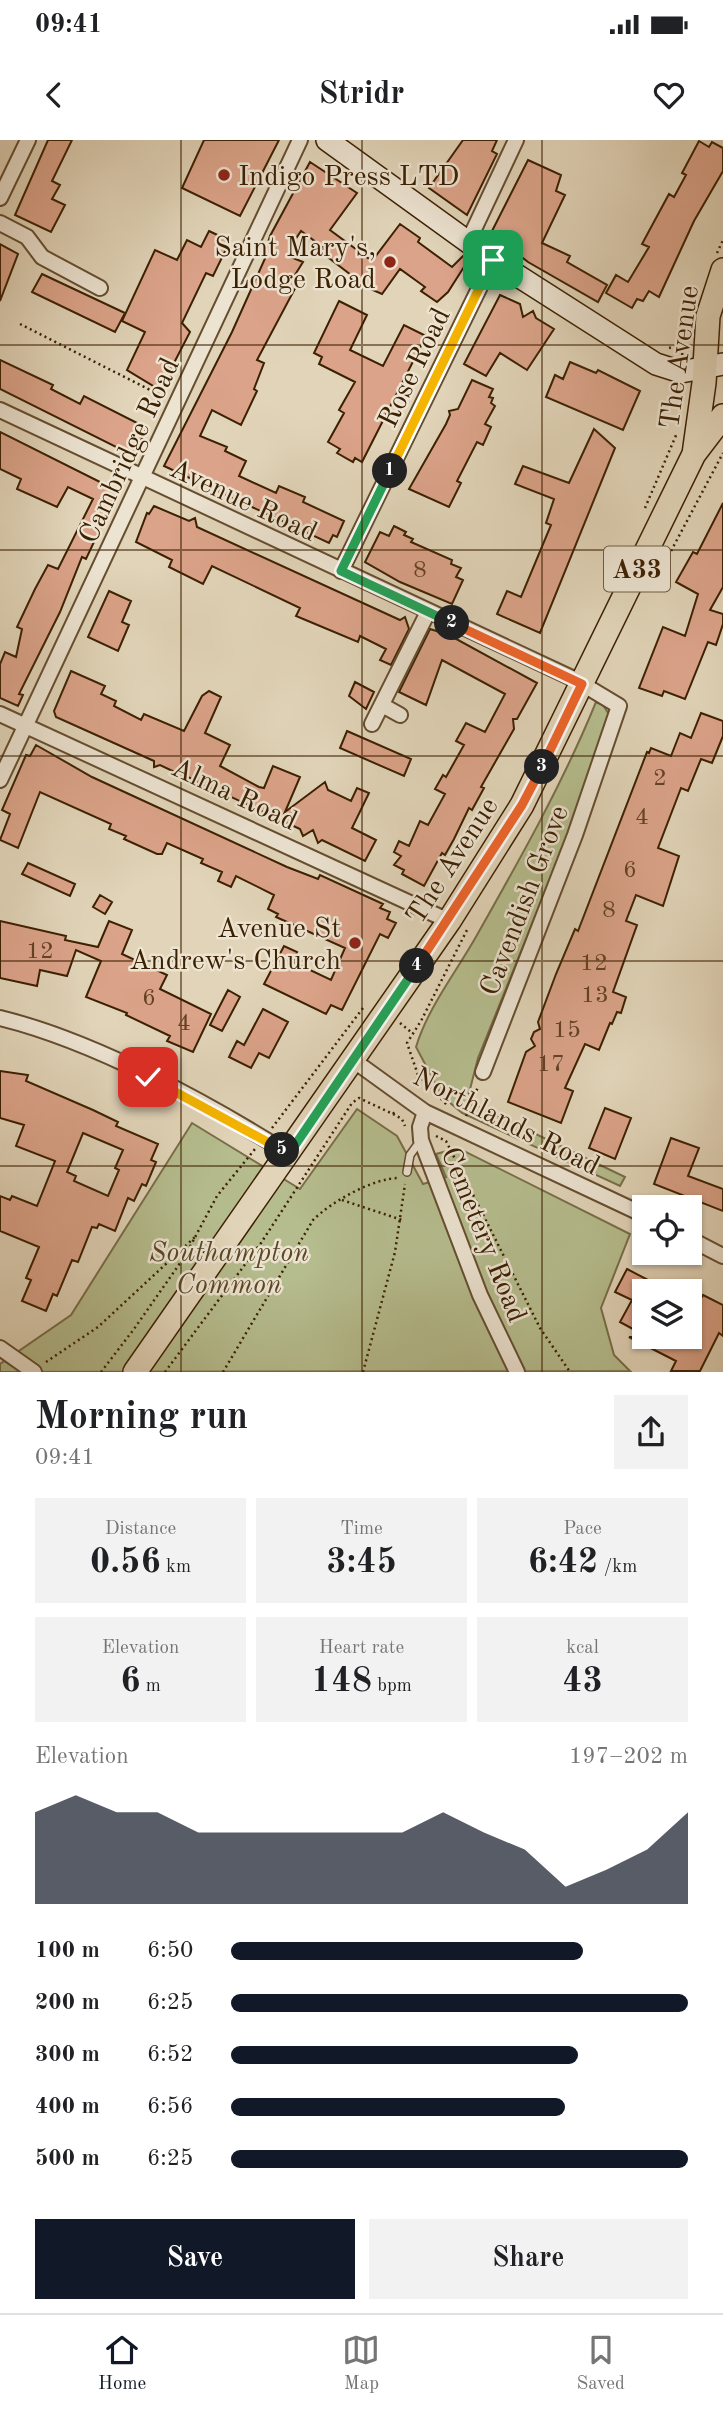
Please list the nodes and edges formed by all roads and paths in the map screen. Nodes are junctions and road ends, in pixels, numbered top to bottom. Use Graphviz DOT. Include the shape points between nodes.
graph roads {
  1 [pos="28,140"];
  2 [pos="300,140"];
  3 [pos="327,140"];
  4 [pos="516,140"];
  5 [pos="1,192"];
  6 [pos="0,223"];
  7 [pos="468,242"];
  8 [pos="493,260"];
  9 [pos="723,270"];
  10 [pos="100,288"];
  11 [pos="20,324"];
  12 [pos="688,324"];
  13 [pos="682,351"];
  14 [pos="714,367"];
  15 [pos="177,403"];
  16 [pos="0,410"];
  17 [pos="723,416"];
  18 [pos="723,453"];
  19 [pos="694,454"];
  20 [pos="141,478"];
  21 [pos="341,571"];
  22 [pos="648,595"];
  23 [pos="429,612"];
  24 [pos="582,684"];
  25 [pos="382,705"];
  26 [pos="0,714"];
  27 [pos="400,715"];
  28 [pos="372,724"];
  29 [pos="26,725"];
  30 [pos="0,780"];
  31 [pos="458,926"];
  32 [pos="369,1000"];
  33 [pos="0,1018"];
  34 [pos="398,1022"];
  35 [pos="411,1032"];
  36 [pos="353,1060"];
  37 [pos="483,1072"];
  38 [pos="418,1074"];
  39 [pos="414,1085"];
  40 [pos="474,1101"];
  41 [pos="397,1109"];
  42 [pos="425,1112"];
  43 [pos="455,1113"];
  44 [pos="464,1118"];
  45 [pos="273,1126"];
  46 [pos="421,1140"];
  47 [pos="446,1140"];
  48 [pos="252,1152"];
  49 [pos="289,1154"];
  50 [pos="406,1175"];
  51 [pos="341,1199"];
  52 [pos="632,1209"];
  53 [pos="402,1220"];
  54 [pos="197,1235"];
  55 [pos="702,1245"];
  56 [pos="723,1256"];
  57 [pos="0,1348"];
  58 [pos="46,1362"];
  59 [pos="34,1371"];
  60 [pos="101,1371"];
  61 [pos="135,1371"];
  62 [pos="165,1371"];
  63 [pos="223,1371"];
  64 [pos="363,1371"];
  65 [pos="517,1371"];
  66 [pos="570,1371"];
  1 -- 5 [label="street"];
  2 -- 15 [label="street, Cambridge Road"];
  3 -- 7 [label="street"];
  4 -- 7 [label="street"];
  6 -- 10 [label="street" via="27,237 42,257"];
  7 -- 8 [label="street"];
  8 -- 14 [label="street" via="656,365 674,371"];
  8 -- 21 [label="street, Rose Road"];
  9 -- 14 [label="main road, The Avenue / A33" via="708,316"];
  11 -- 15 [label="path"];
  12 -- 13 [label="path"];
  14 -- 19 [label="main road, The Avenue / A33"];
  15 -- 20 [label="street, Cambridge Road"];
  16 -- 20 [label="street, Avenue Road"];
  17 -- 19 [label="main road, The Avenue / A33"];
  18 -- 22 [label="path"];
  19 -- 24 [label="main road, The Avenue / A33"];
  20 -- 21 [label="street, Avenue Road"];
  20 -- 29 [label="street, Cambridge Road"];
  21 -- 23 [label="street, Avenue Road"];
  23 -- 24 [label="street, Avenue Road"];
  23 -- 25 [label="street"];
  24 -- 31 [label="main road, The Avenue / A33"];
  24 -- 37 [label="street, Cavendish Grove" via="619,706 575,835"];
  25 -- 27 [label="street"];
  25 -- 28 [label="street"];
  26 -- 29 [label="street, Alma Road"];
  29 -- 30 [label="street, Cambridge Road"];
  29 -- 31 [label="street, Alma Road"];
  31 -- 35 [label="path" via="421,1021"];
  31 -- 36 [label="main road, The Avenue / A33"];
  32 -- 45 [label="path"];
  33 -- 49 [label="street" via="108,1057"];
  34 -- 35 [label="path"];
  35 -- 38 [label="path" via="407,1043"];
  36 -- 42 [label="street, Northlands Road"];
  36 -- 49 [label="main road, The Avenue / A33"];
  38 -- 39 [label="path"];
  38 -- 43 [label="path"];
  40 -- 44 [label="path"];
  41 -- 62 [label="path" via="393,1114 359,1098 352,1103 261,1243"];
  42 -- 46 [label="street, Cemetery Road"];
  42 -- 52 [label="street, Northlands Road"];
  46 -- 50 [label="lane" via="410,1155"];
  46 -- 65 [label="street, Cemetery Road" via="480,1295"];
  47 -- 66 [label="path" via="540,1328"];
  48 -- 54 [label="path" via="217,1196"];
  49 -- 61 [label="main road, The Avenue / A33"];
  50 -- 51 [label="path" via="383,1178"];
  50 -- 53 [label="path"];
  51 -- 53 [label="path"];
  51 -- 63 [label="path" via="313,1220"];
  53 -- 64 [label="path"];
  54 -- 58 [label="path" via="99,1327"];
  54 -- 60 [label="path"];
  55 -- 56 [label="street"];
  57 -- 59 [label="street"];
}
